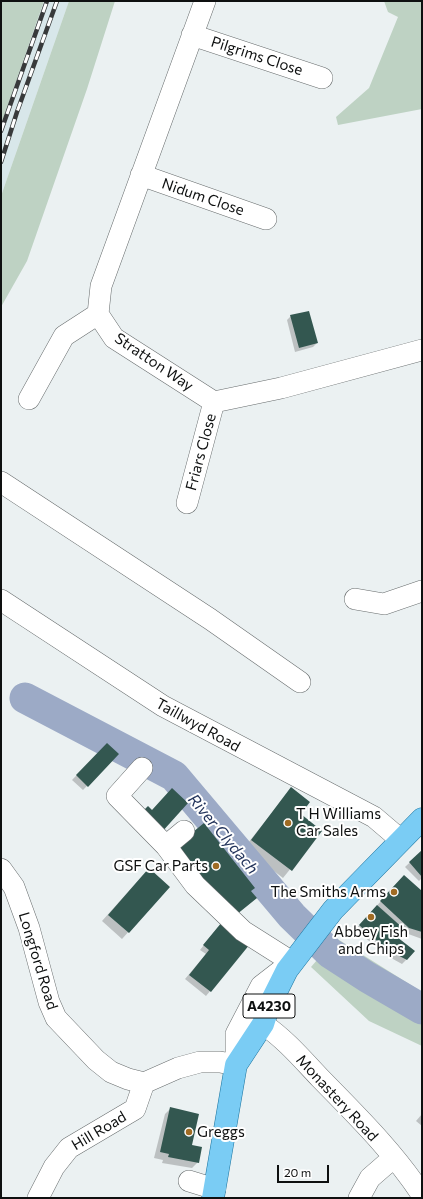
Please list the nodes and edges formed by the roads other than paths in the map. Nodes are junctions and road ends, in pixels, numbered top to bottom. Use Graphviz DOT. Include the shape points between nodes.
graph roads {
  1 [pos="205,1"];
  2 [pos="192,35"];
  3 [pos="322,78"];
  4 [pos="141,175"];
  5 [pos="266,219"];
  6 [pos="98,314"];
  7 [pos="422,350"];
  8 [pos="29,399"];
  9 [pos="214,402"];
  10 [pos="1,482"];
  11 [pos="187,503"];
  12 [pos="422,591"];
  13 [pos="355,599"];
  14 [pos="1,600"];
  15 [pos="300,682"];
  16 [pos="142,768"];
  17 [pos="422,819"];
  18 [pos="184,831"];
  19 [pos="401,840"];
  20 [pos="166,846"];
  21 [pos="1,869"];
  22 [pos="298,954"];
  23 [pos="263,1024"];
  24 [pos="236,1065"];
  25 [pos="144,1083"];
  26 [pos="393,1158"];
  27 [pos="415,1169"];
  28 [pos="189,1181"];
  29 [pos="214,1193"];
  30 [pos="422,1195"];
  31 [pos="38,1198"];
  32 [pos="359,1198"];
  1 -- 2 [label="street"];
  2 -- 3 [label="street, Pilgrims Close"];
  2 -- 4 [label="street"];
  4 -- 5 [label="street, Nidum Close"];
  4 -- 6 [label="street" via="101,286"];
  6 -- 8 [label="street" via="64,336"];
  6 -- 9 [label="street, Stratton Way" via="114,338"];
  7 -- 9 [label="street" via="281,388"];
  9 -- 11 [label="street, Friars Close"];
  10 -- 15 [label="street" via="210,619"];
  12 -- 13 [label="street" via="384,604"];
  14 -- 19 [label="street, Taillwyd Road" via="163,706 374,817"];
  16 -- 20 [label="street" via="116,796"];
  17 -- 19 [label="main road, A4230"];
  18 -- 20 [label="street"];
  19 -- 22 [label="main road, A4230" via="333,910"];
  20 -- 22 [label="street" via="195,885 243,931 271,939"];
  21 -- 25 [label="street, Longford Road" via="14,887 56,1018 111,1072"];
  22 -- 23 [label="main road, A4230" via="268,1008"];
  22 -- 24 [label="street" via="261,986 236,1034"];
  23 -- 24 [label="main road, A4230"];
  23 -- 26 [label="street, Monastery Road" via="277,1034 339,1097"];
  24 -- 25 [label="street" via="200,1062 178,1068"];
  24 -- 29 [label="main road, A4230"];
  25 -- 31 [label="street, Hill Road" via="135,1110 69,1148 54,1166"];
  26 -- 27 [label="street, Monastery Road"];
  26 -- 32 [label="street" via="370,1178"];
  27 -- 30 [label="street, Monastery Road"];
  28 -- 29 [label="street"];
}
